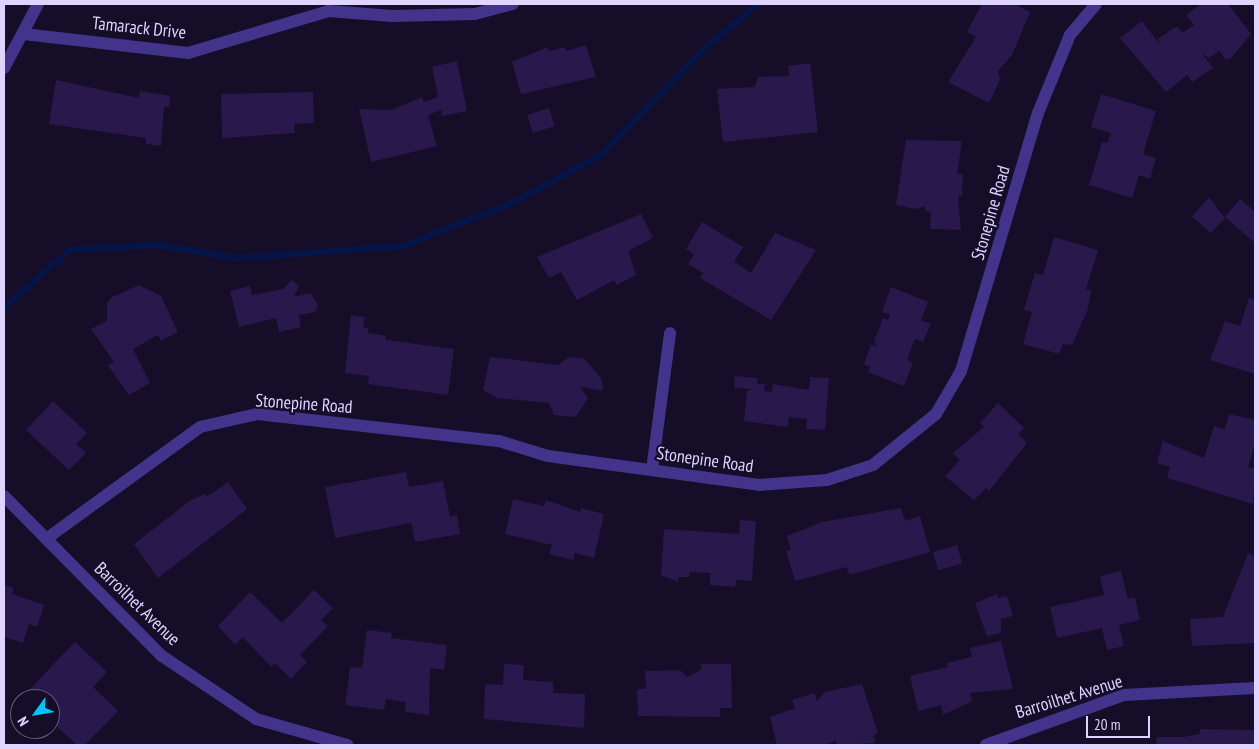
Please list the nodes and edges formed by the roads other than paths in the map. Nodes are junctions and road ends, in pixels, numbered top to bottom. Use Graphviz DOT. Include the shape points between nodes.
graph roads {
  1 [pos="38,4"];
  2 [pos="513,4"];
  3 [pos="1096,4"];
  4 [pos="392,10"];
  5 [pos="24,34"];
  6 [pos="4,68"];
  7 [pos="670,333"];
  8 [pos="652,470"];
  9 [pos="4,496"];
  10 [pos="46,539"];
  11 [pos="1255,688"];
  12 [pos="347,745"];
  13 [pos="986,745"];
  1 -- 5 [label="street"];
  2 -- 4 [label="street, Tamarack Drive" via="475,14"];
  3 -- 8 [label="street, Stonepine Road" via="1070,35 1038,113 961,371 936,414 873,465 827,480 758,485"];
  4 -- 5 [label="street, Tamarack Drive" via="329,11 188,53"];
  5 -- 6 [label="street"];
  7 -- 8 [label="street"];
  8 -- 10 [label="street, Stonepine Road" via="548,456 499,441 258,414 200,427"];
  9 -- 10 [label="street, Barroilhet Avenue"];
  10 -- 12 [label="street, Barroilhet Avenue" via="162,656 256,719"];
  11 -- 13 [label="street, Barroilhet Avenue" via="1124,695"];
}
